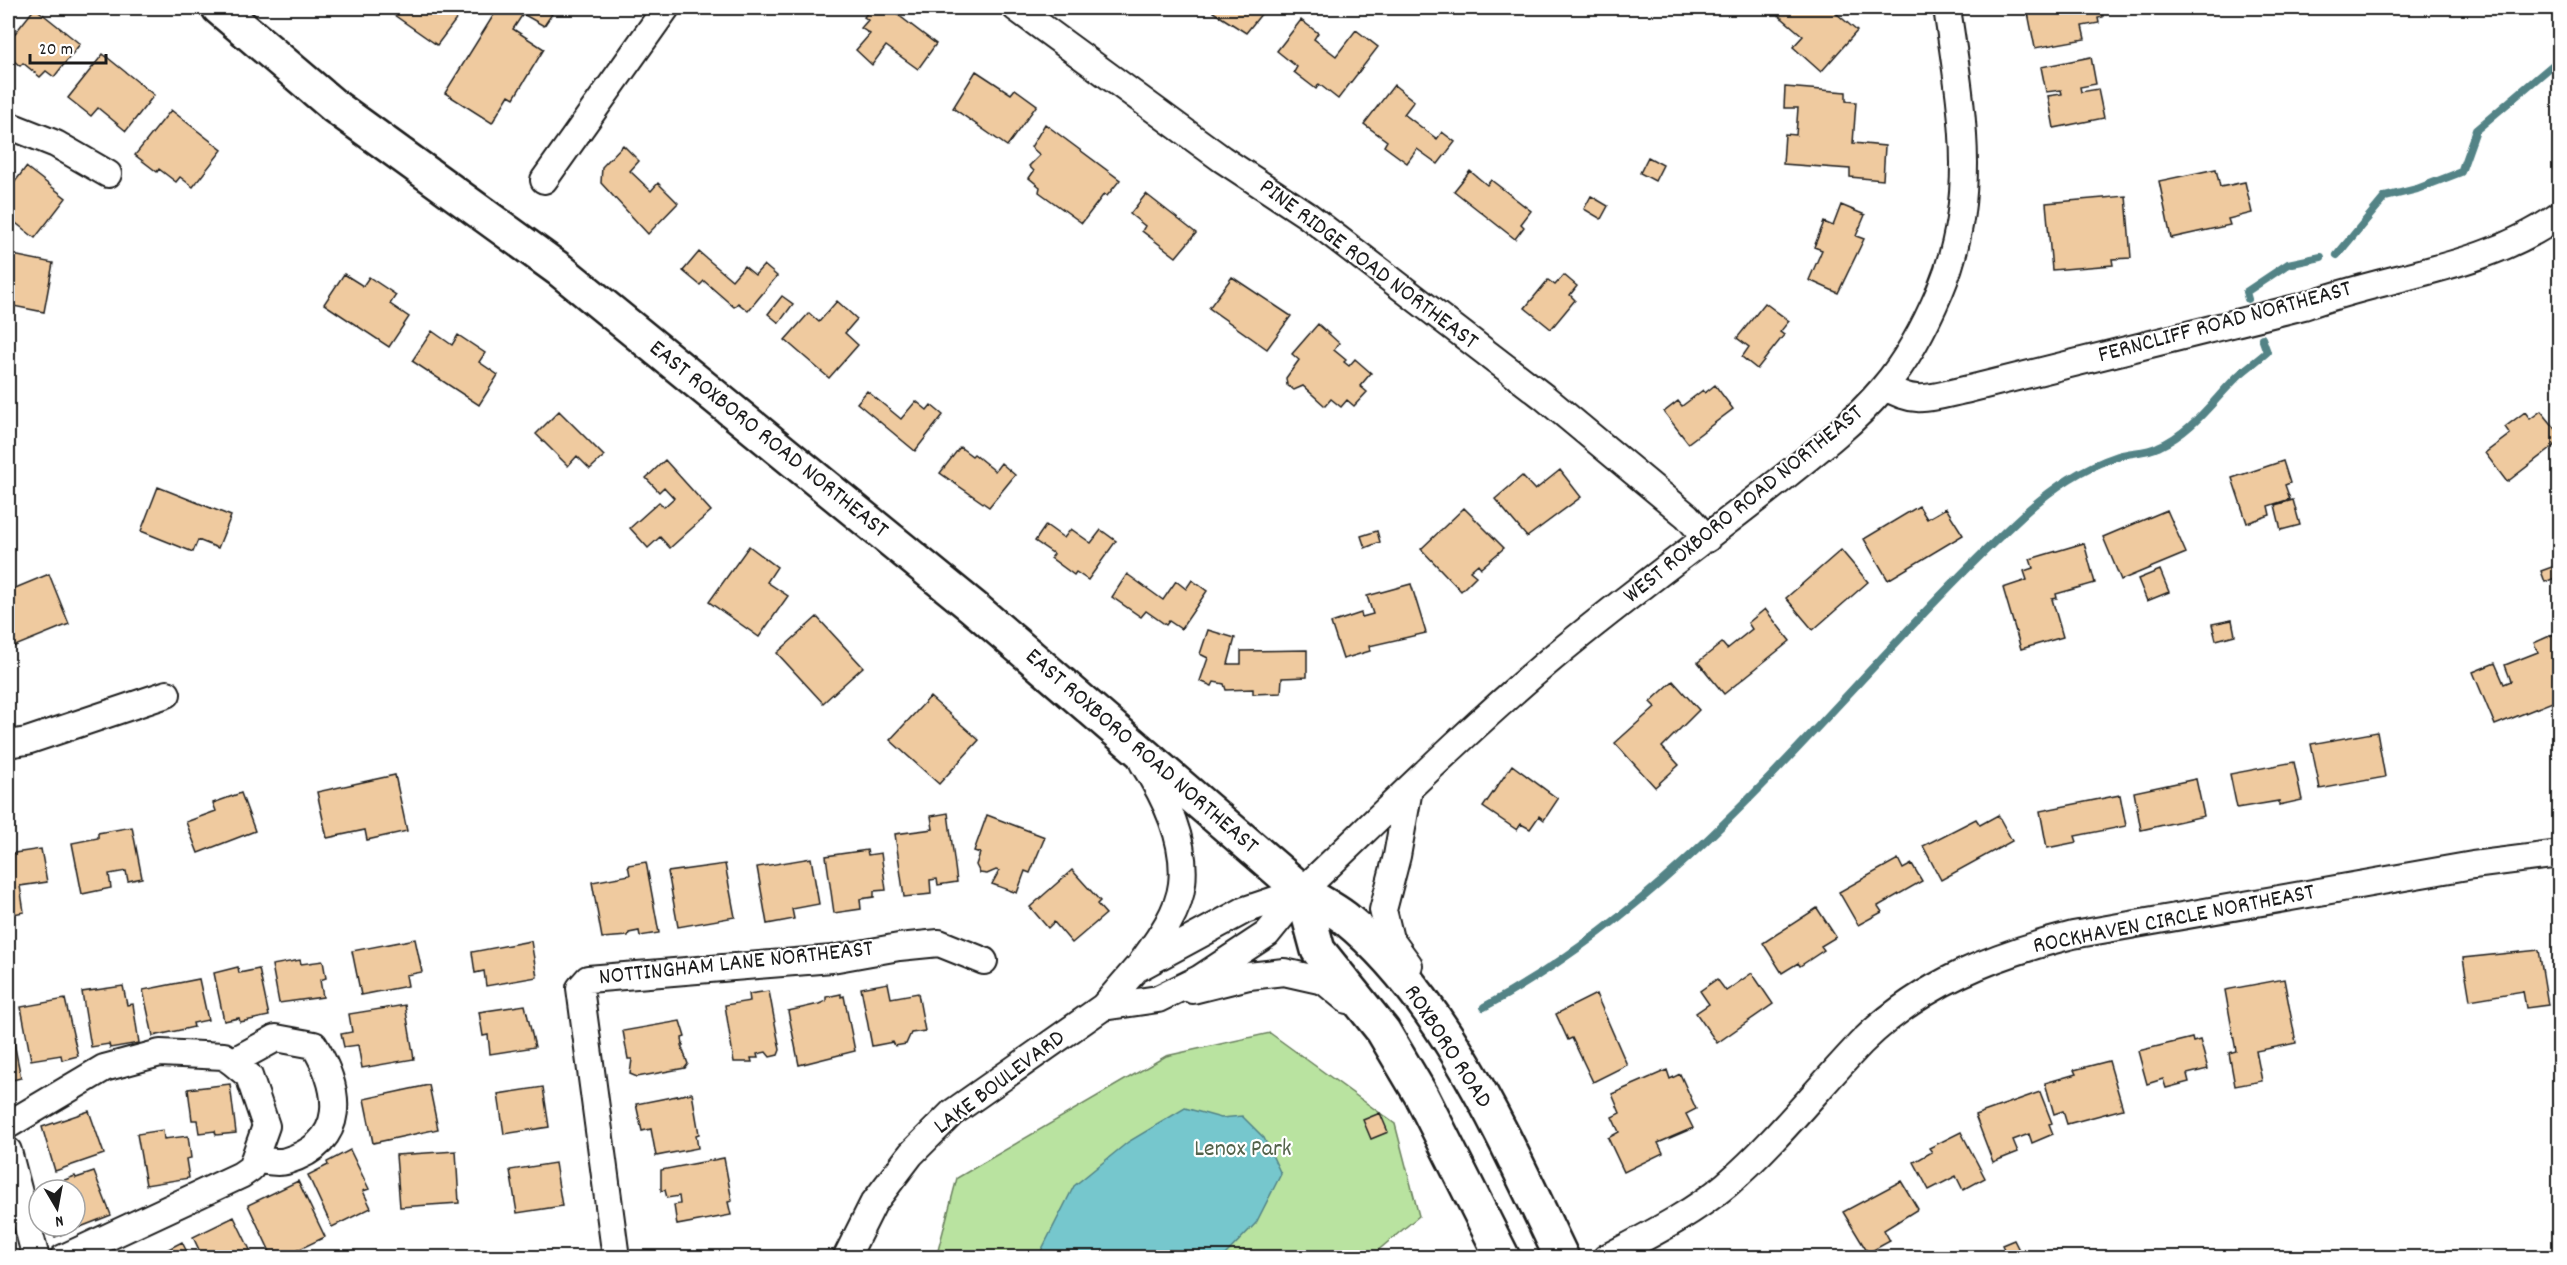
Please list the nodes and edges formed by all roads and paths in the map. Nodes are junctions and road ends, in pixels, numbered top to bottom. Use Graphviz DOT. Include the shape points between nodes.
graph roads {
  1 [pos="219,8"];
  2 [pos="666,8"];
  3 [pos="1016,8"];
  4 [pos="1947,8"];
  5 [pos="8,124"];
  6 [pos="108,174"];
  7 [pos="544,180"];
  8 [pos="2559,215"];
  9 [pos="1885,386"];
  10 [pos="1707,538"];
  11 [pos="167,694"];
  12 [pos="8,744"];
  13 [pos="1131,745"];
  14 [pos="1409,789"];
  15 [pos="2559,854"];
  16 [pos="1302,891"];
  17 [pos="984,961"];
  18 [pos="1136,969"];
  19 [pos="1158,999"];
  20 [pos="1424,1004"];
  21 [pos="1103,1007"];
  22 [pos="1383,1032"];
  23 [pos="232,1062"];
  24 [pos="8,1125"];
  25 [pos="8,1151"];
  26 [pos="254,1160"];
  27 [pos="36,1257"];
  28 [pos="63,1257"];
  29 [pos="616,1257"];
  30 [pos="846,1257"];
  31 [pos="1503,1257"];
  32 [pos="1562,1257"];
  33 [pos="1606,1257"];
  1 -- 13 [label="main road, EAST ROXBORO ROAD NORTHEAST" via="334,106 569,278 973,607"];
  2 -- 7 [label="street"];
  3 -- 10 [label="street, PINE RIDGE ROAD NORTHEAST" via="1222,159 1307,215 1544,397 1687,516"];
  4 -- 9 [label="street, WEST ROXBORO ROAD NORTHEAST" via="1965,127 1965,196 1955,248 1940,291 1911,349"];
  5 -- 6 [label="street" via="56,144"];
  8 -- 9 [label="street, FERNCLIFF ROAD NORTHEAST" via="2504,246 2304,306 1916,400"];
  9 -- 10 [label="street, WEST ROXBORO ROAD NORTHEAST" via="1806,460"];
  10 -- 14 [label="street, WEST ROXBORO ROAD NORTHEAST" via="1556,655"];
  11 -- 12 [label="street"];
  13 -- 16 [label="main road, EAST ROXBORO ROAD NORTHEAST"];
  13 -- 18 [label="street, LAKE BOULEVARD" via="1161,791 1175,826 1182,885 1174,910"];
  14 -- 16 [label="street, WEST ROXBORO ROAD NORTHEAST"];
  14 -- 20 [label="street" via="1383,910 1390,939 1415,972"];
  15 -- 33 [label="street, ROCKHAVEN CIRCLE NORTHEAST" via="2461,867 2073,935 1985,961 1914,999 1863,1042 1767,1147 1725,1186 1674,1221"];
  16 -- 18 [label="street, LAKE BOULEVARD" via="1245,910"];
  16 -- 19 [label="street, LAKE BOULEVARD" via="1266,934 1199,979"];
  16 -- 20 [label="main road, ROXBORO ROAD" via="1343,917 1371,942"];
  16 -- 22 [label="main road, ROXBORO ROAD" via="1318,950"];
  17 -- 29 [label="street, NOTTINGHAM LANE NORTHEAST" via="939,943 832,959 588,979 580,988"];
  18 -- 21 [label="street, LAKE BOULEVARD"];
  19 -- 21 [label="street, LAKE BOULEVARD"];
  19 -- 22 [label="street, LAKE BOULEVARD" via="1249,976 1284,972 1324,981"];
  20 -- 32 [label="main road, ROXBORO ROAD" via="1489,1111"];
  21 -- 30 [label="street, LAKE BOULEVARD" via="952,1113 911,1154 873,1204"];
  22 -- 31 [label="main road, ROXBORO ROAD" via="1421,1095"];
  23 -- 24 [label="street" via="224,1056 160,1053 104,1068"];
  23 -- 26 [label="street" via="249,1076 266,1126"];
  23 -- 26 [label="street" via="276,1038 314,1045 329,1070 335,1095 332,1123 315,1146 285,1162"];
  25 -- 27 [label="street"];
  26 -- 28 [label="street" via="242,1175"];
}
